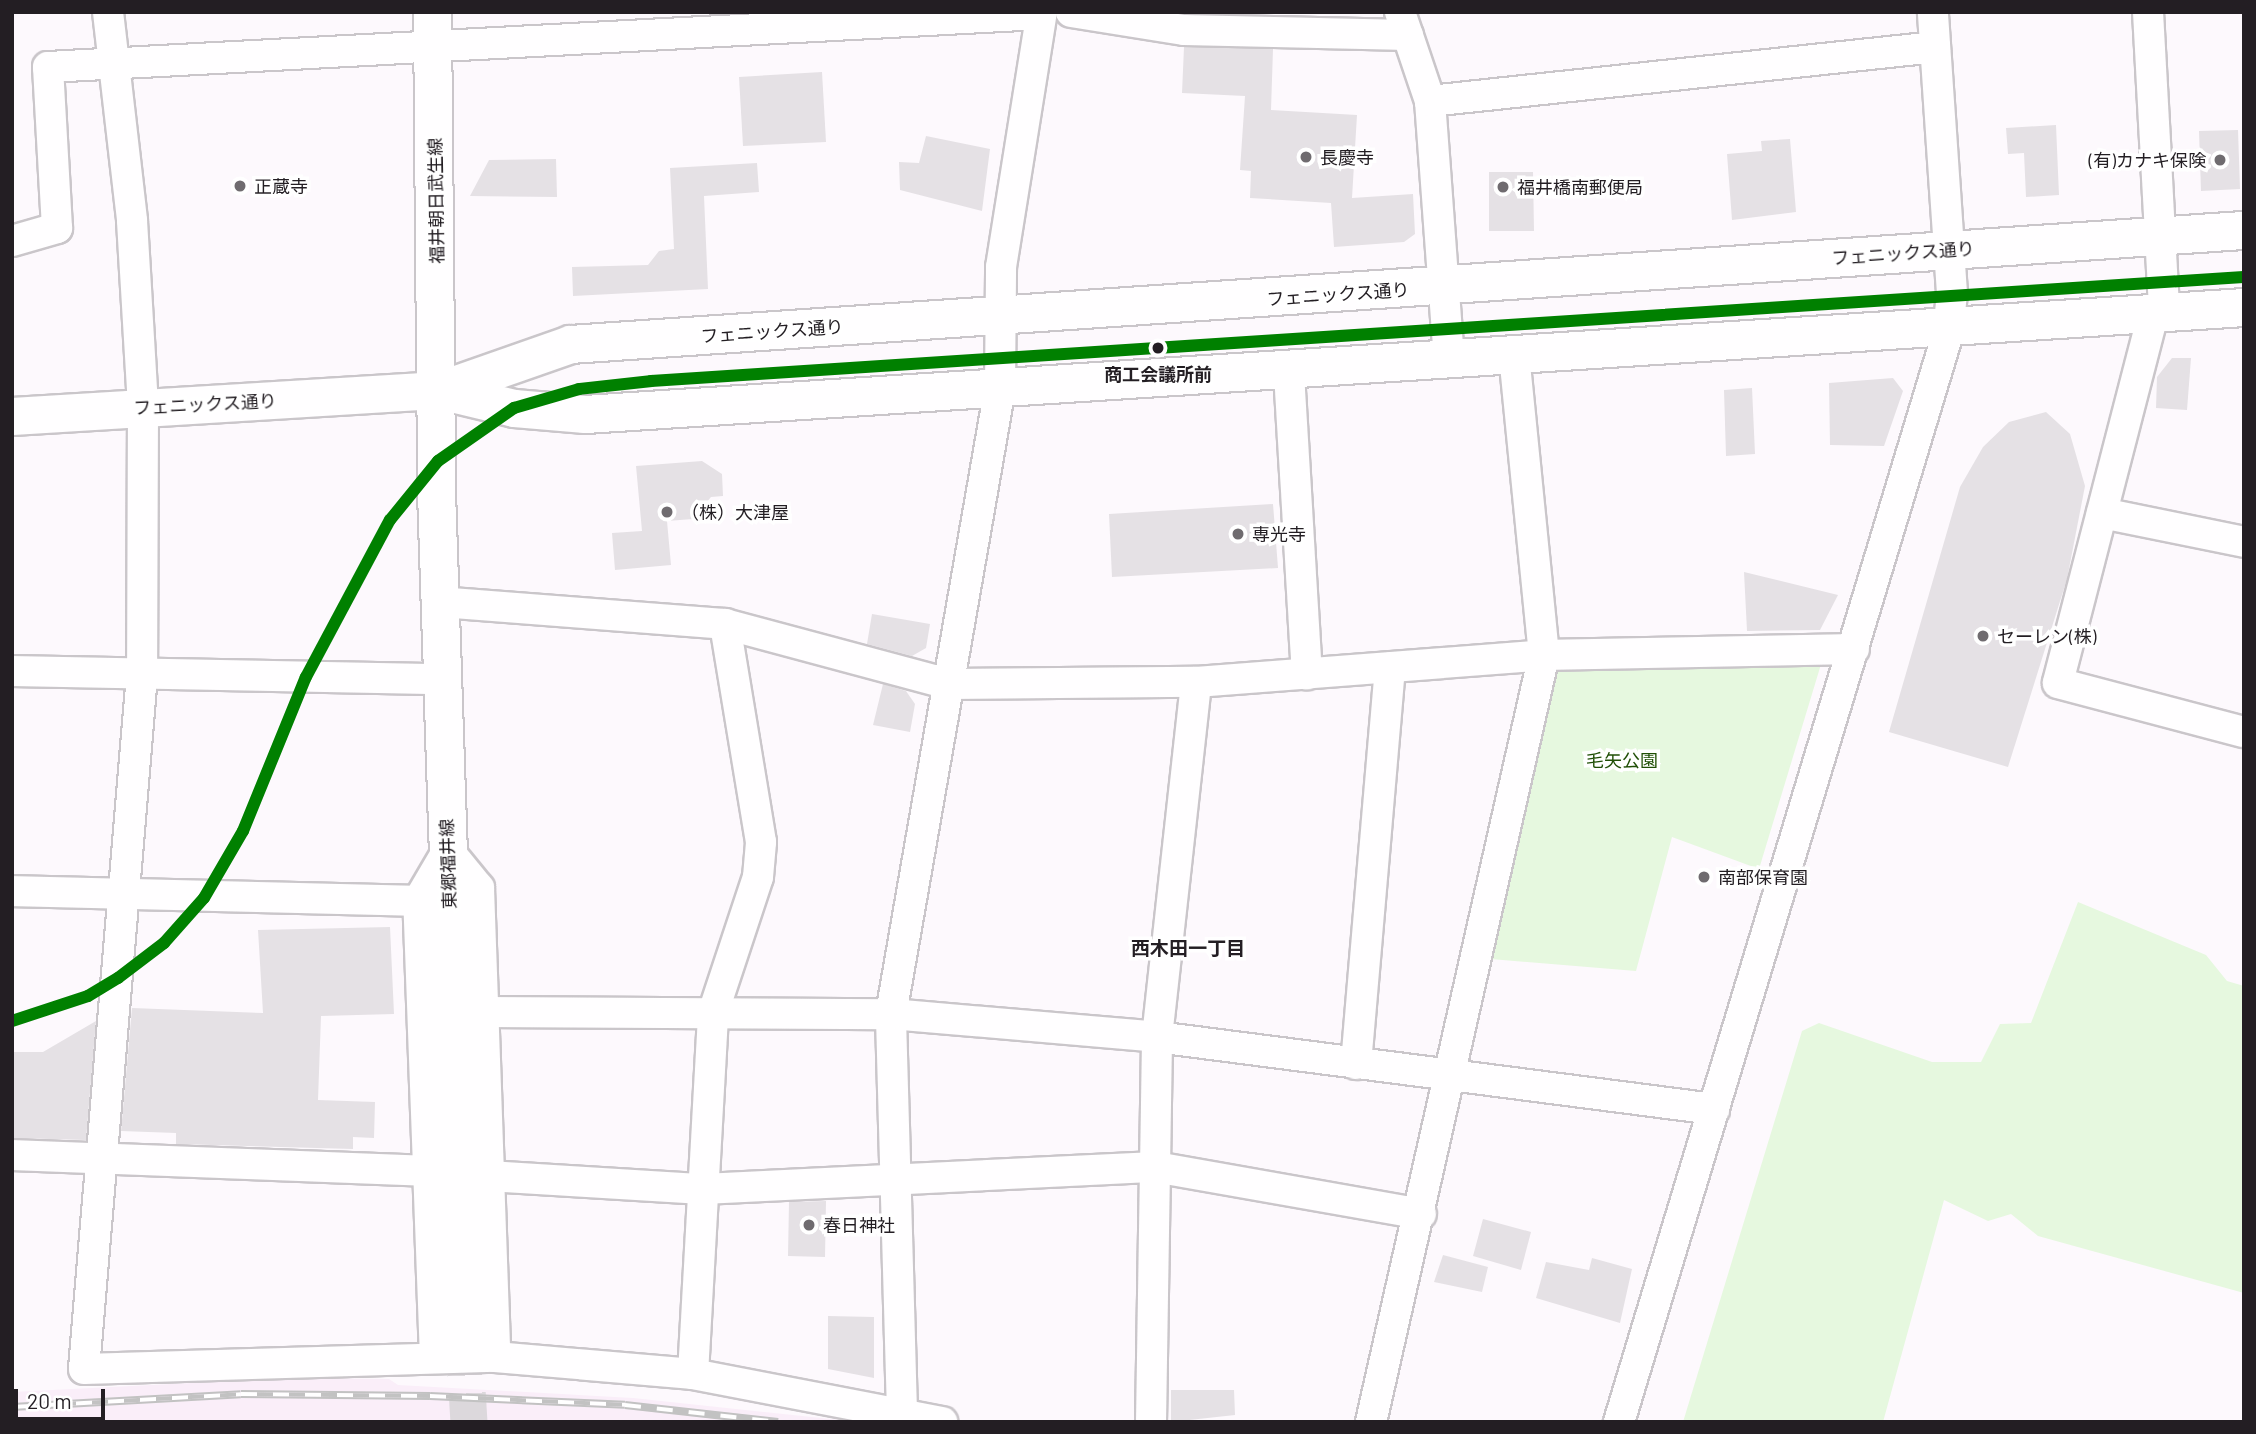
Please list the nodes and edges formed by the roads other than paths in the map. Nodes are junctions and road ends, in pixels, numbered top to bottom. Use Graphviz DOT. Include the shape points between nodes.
graph roads {
  1 [pos="108,12"];
  2 [pos="1933,12"];
  3 [pos="2148,12"];
  4 [pos="1051,13"];
  5 [pos="712,22"];
  6 [pos="1404,24"];
  7 [pos="432,30"];
  8 [pos="1935,47"];
  9 [pos="113,63"];
  10 [pos="1430,101"];
  11 [pos="2244,230"];
  12 [pos="2160,232"];
  13 [pos="12,240"];
  14 [pos="1950,251"];
  15 [pos="1440,286"];
  16 [pos="2244,307"];
  17 [pos="2159,311"];
  18 [pos="998,316"];
  19 [pos="1949,322"];
  20 [pos="1514,356"];
  21 [pos="1449,361"];
  22 [pos="1289,373"];
  23 [pos="1000,388"];
  24 [pos="439,390"];
  25 [pos="143,407"];
  26 [pos="12,416"];
  27 [pos="2102,513"];
  28 [pos="2244,541"];
  29 [pos="440,602"];
  30 [pos="725,624"];
  31 [pos="1854,649"];
  32 [pos="1544,655"];
  33 [pos="1390,667"];
  34 [pos="12,671"];
  35 [pos="1307,674"];
  36 [pos="142,675"];
  37 [pos="441,679"];
  38 [pos="1196,682"];
  39 [pos="950,684"];
  40 [pos="2244,733"];
  41 [pos="448,850"];
  42 [pos="12,891"];
  43 [pos="125,894"];
  44 [pos="418,901"];
  45 [pos="482,1012"];
  46 [pos="713,1013"];
  47 [pos="891,1014"];
  48 [pos="1157,1037"];
  49 [pos="1356,1064"];
  50 [pos="1454,1077"];
  51 [pos="1714,1109"];
  52 [pos="104,1154"];
  53 [pos="12,1155"];
  54 [pos="1155,1167"];
  55 [pos="429,1171"];
  56 [pos="488,1176"];
  57 [pos="895,1180"];
  58 [pos="704,1189"];
  59 [pos="1421,1214"];
  60 [pos="449,1348"];
  61 [pos="495,1357"];
  62 [pos="693,1374"];
  63 [pos="902,1412"];
  64 [pos="942,1422"];
  65 [pos="1151,1422"];
  66 [pos="1371,1422"];
  67 [pos="1619,1422"];
  1 -- 9 [label="street"];
  2 -- 8 [label="street"];
  3 -- 12 [label="street"];
  4 -- 5 [label="street"];
  4 -- 6 [label="street" via="1184,30"];
  4 -- 18 [label="street"];
  5 -- 7 [label="street"];
  6 -- 10 [label="street"];
  7 -- 9 [label="street"];
  7 -- 24 [label="main road, 福井朝日武生線"];
  8 -- 10 [label="street"];
  8 -- 14 [label="street"];
  9 -- 13 [label="street" via="48,67 57,228"];
  9 -- 25 [label="street" via="132,221"];
  10 -- 15 [label="street"];
  11 -- 12 [label="main road, フェニックス通り"];
  12 -- 14 [label="main road, フェニックス通り"];
  12 -- 17 [label="street"];
  14 -- 15 [label="main road, フェニックス通り"];
  14 -- 19 [label="street"];
  15 -- 18 [label="main road, フェニックス通り"];
  15 -- 21 [label="street"];
  16 -- 17 [label="main road, フェニックス通り"];
  17 -- 19 [label="main road, フェニックス通り"];
  17 -- 27 [label="street"];
  18 -- 23 [label="street"];
  18 -- 24 [label="main road, フェニックス通り" via="570,344"];
  19 -- 20 [label="main road, フェニックス通り"];
  19 -- 31 [label="street"];
  20 -- 21 [label="main road, フェニックス通り"];
  20 -- 32 [label="street"];
  21 -- 22 [label="main road, フェニックス通り"];
  22 -- 23 [label="main road, フェニックス通り"];
  22 -- 35 [label="street"];
  23 -- 24 [label="main road, フェニックス通り" via="584,414 514,408"];
  23 -- 39 [label="street"];
  24 -- 25 [label="main road, フェニックス通り"];
  24 -- 29 [label="main road, 東郷福井線"];
  25 -- 26 [label="main road, フェニックス通り"];
  25 -- 36 [label="street"];
  27 -- 28 [label="street"];
  27 -- 40 [label="street" via="2058,683"];
  29 -- 30 [label="street"];
  29 -- 37 [label="main road, 東郷福井線"];
  30 -- 39 [label="street"];
  30 -- 46 [label="street" via="761,842 758,877"];
  31 -- 32 [label="street"];
  31 -- 51 [label="street"];
  32 -- 33 [label="street"];
  32 -- 50 [label="street"];
  33 -- 35 [label="street"];
  33 -- 49 [label="street"];
  34 -- 36 [label="street"];
  35 -- 38 [label="street"];
  36 -- 37 [label="street"];
  36 -- 43 [label="street"];
  37 -- 41 [label="main road, 東郷福井線"];
  38 -- 39 [label="street"];
  38 -- 48 [label="street"];
  39 -- 47 [label="street"];
  41 -- 44 [label="street"];
  41 -- 45 [label="street" via="479,888"];
  41 -- 60 [label="main road, 東郷福井線"];
  42 -- 43 [label="street"];
  43 -- 44 [label="street"];
  43 -- 52 [label="street"];
  44 -- 55 [label="street"];
  45 -- 46 [label="street"];
  45 -- 56 [label="street"];
  46 -- 47 [label="street"];
  46 -- 58 [label="street"];
  47 -- 48 [label="street"];
  47 -- 57 [label="street"];
  48 -- 49 [label="street"];
  48 -- 54 [label="street"];
  49 -- 50 [label="street"];
  50 -- 51 [label="street"];
  50 -- 59 [label="street"];
  51 -- 67 [label="street"];
  52 -- 53 [label="street"];
  52 -- 55 [label="street"];
  52 -- 60 [label="street" via="84,1369"];
  54 -- 57 [label="street"];
  54 -- 59 [label="street"];
  54 -- 65 [label="street"];
  55 -- 60 [label="street"];
  56 -- 58 [label="street"];
  56 -- 61 [label="street"];
  57 -- 58 [label="street"];
  57 -- 63 [label="street"];
  58 -- 62 [label="street"];
  59 -- 66 [label="street"];
  60 -- 61 [label="street"];
  61 -- 62 [label="street"];
  62 -- 63 [label="street"];
  63 -- 64 [label="street"];
}
